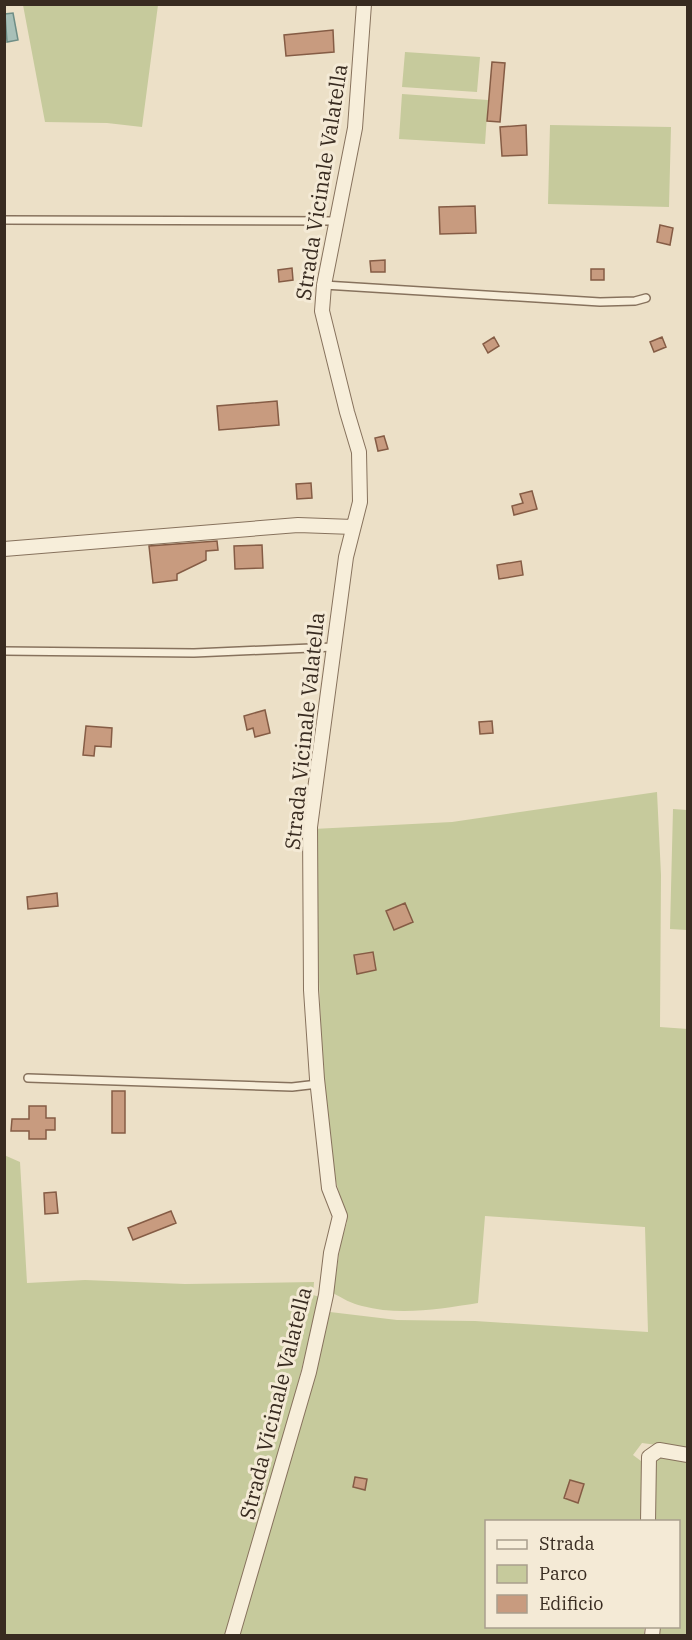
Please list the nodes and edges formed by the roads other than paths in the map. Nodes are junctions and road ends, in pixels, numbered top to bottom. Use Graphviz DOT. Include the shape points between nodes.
graph roads {
  1 [pos="364,4"];
  2 [pos="4,220"];
  3 [pos="337,221"];
  4 [pos="324,285"];
  5 [pos="646,298"];
  6 [pos="353,527"];
  7 [pos="4,549"];
  8 [pos="333,647"];
  9 [pos="4,651"];
  10 [pos="28,1078"];
  11 [pos="318,1084"];
  12 [pos="687,1455"];
  13 [pos="648,1520"];
  14 [pos="232,1635"];
  1 -- 3 [label="street, Strada Vicinale Valatella" via="355,128"];
  2 -- 3 [label="lane"];
  3 -- 4 [label="street, Strada Vicinale Valatella"];
  4 -- 5 [label="lane" via="600,302"];
  4 -- 6 [label="street, Strada Vicinale Valatella" via="322,312 359,452 360,502"];
  6 -- 7 [label="street" via="298,525"];
  6 -- 8 [label="street, Strada Vicinale Valatella"];
  8 -- 9 [label="lane" via="194,653"];
  8 -- 11 [label="street, Strada Vicinale Valatella" via="310,827 311,990"];
  10 -- 11 [label="lane" via="292,1087"];
  11 -- 14 [label="street, Strada Vicinale Valatella" via="329,1188 340,1216 309,1372"];
  12 -- 13 [label="street" via="659,1450 648,1457"];
}
